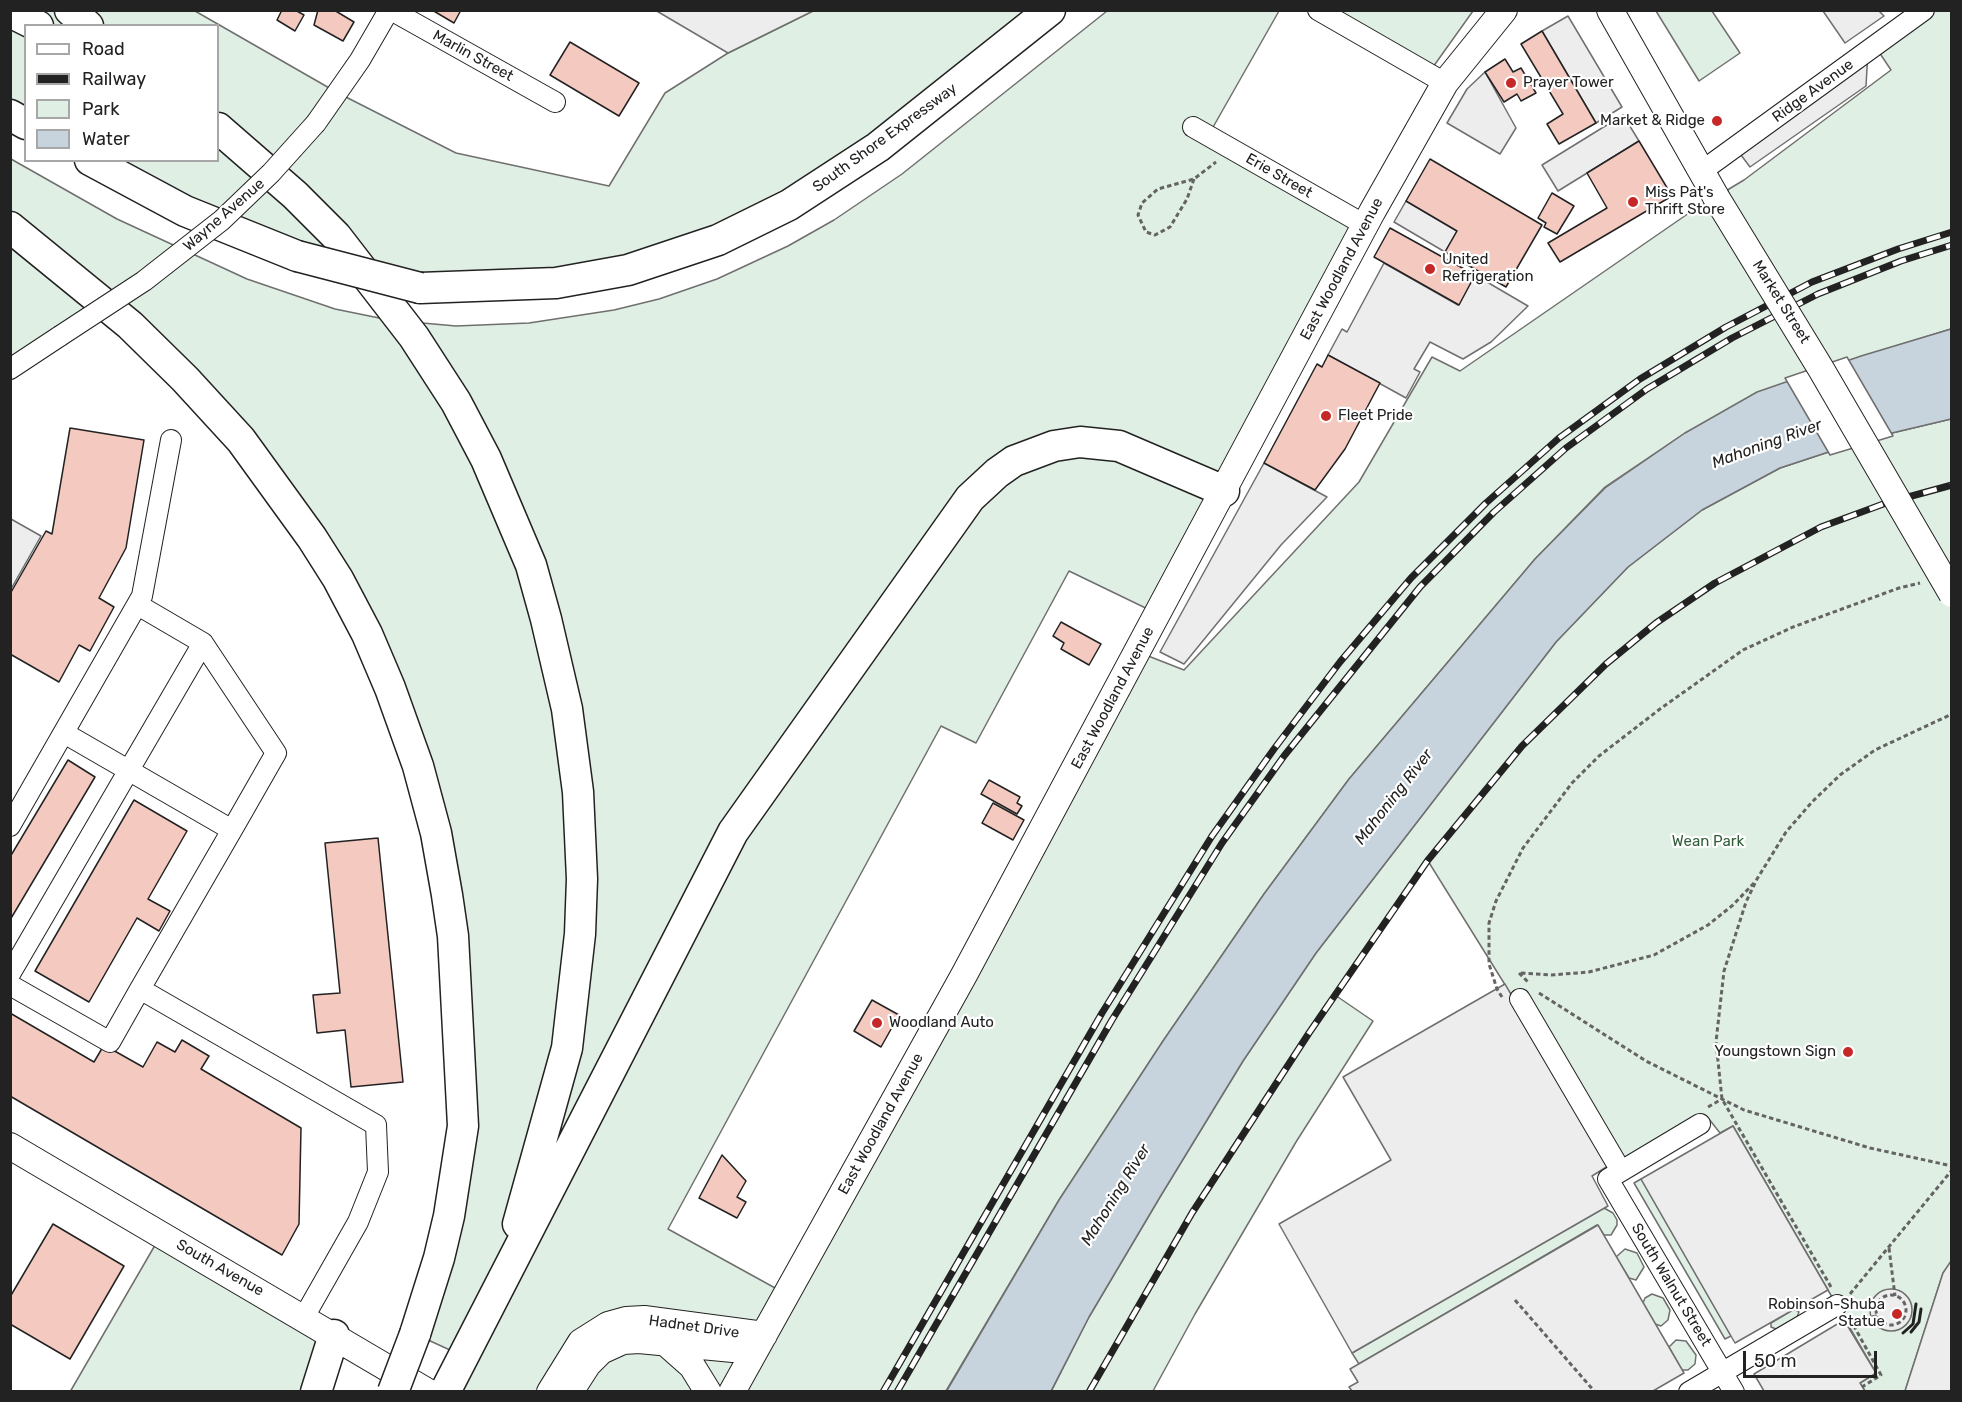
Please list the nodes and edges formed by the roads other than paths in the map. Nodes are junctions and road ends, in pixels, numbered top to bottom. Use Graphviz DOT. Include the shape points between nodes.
graph roads {
  1 [pos="69,10"];
  2 [pos="390,10"];
  3 [pos="1050,10"];
  4 [pos="1318,10"];
  5 [pos="1504,10"];
  6 [pos="1610,10"];
  7 [pos="1924,10"];
  8 [pos="10,12"];
  9 [pos="34,24"];
  10 [pos="86,24"];
  11 [pos="1445,83"];
  12 [pos="555,102"];
  13 [pos="10,116"];
  14 [pos="24,123"];
  15 [pos="1192,127"];
  16 [pos="219,129"];
  17 [pos="94,162"];
  18 [pos="1702,171"];
  19 [pos="1365,225"];
  20 [pos="10,227"];
  21 [pos="10,369"];
  22 [pos="171,440"];
  23 [pos="1224,491"];
  24 [pos="1941,588"];
  25 [pos="138,605"];
  26 [pos="203,643"];
  27 [pos="64,733"];
  28 [pos="129,771"];
  29 [pos="10,826"];
  30 [pos="232,830"];
  31 [pos="10,974"];
  32 [pos="10,985"];
  33 [pos="140,989"];
  34 [pos="1518,996"];
  35 [pos="1701,1118"];
  36 [pos="12,1150"];
  37 [pos="1614,1175"];
  38 [pos="500,1287"];
  39 [pos="1842,1309"];
  40 [pos="304,1317"];
  41 [pos="334,1335"];
  42 [pos="666,1343"];
  43 [pos="760,1343"];
  44 [pos="1722,1372"];
  45 [pos="316,1392"];
  46 [pos="393,1392"];
  47 [pos="428,1392"];
  48 [pos="445,1392"];
  49 [pos="549,1392"];
  50 [pos="570,1392"];
  51 [pos="708,1392"];
  52 [pos="732,1392"];
  53 [pos="1689,1392"];
  54 [pos="1734,1392"];
  1 -- 10 [label="highway"];
  2 -- 12 [label="street, Marlin Street"];
  2 -- 21 [label="street, Wayne Avenue, bridge" via="316,123 272,173 214,226 144,281"];
  3 -- 17 [label="highway, South Shore Expressway, bridge" via="861,159 789,205 718,240 628,270 556,283 420,288 297,256 185,211"];
  4 -- 11 [label="street"];
  5 -- 11 [label="main road, East Woodland Avenue"];
  6 -- 18 [label="main road, Market Street"];
  7 -- 18 [label="street, Ridge Avenue"];
  8 -- 9 [label="highway"];
  11 -- 19 [label="main road, East Woodland Avenue"];
  13 -- 14 [label="highway"];
  15 -- 19 [label="street, Erie Street"];
  16 -- 38 [label="highway" via="336,236 414,337 456,402 486,459 531,565 546,619 567,709 578,792 580,933 567,1048"];
  18 -- 24 [label="main road, Market Street, bridge" via="1821,369"];
  19 -- 23 [label="main road, East Woodland Avenue"];
  20 -- 46 [label="highway, bridge" via="130,325 241,440 312,538 367,634 418,766 436,833 453,936 464,1126 449,1216 424,1311"];
  22 -- 25 [label="street"];
  23 -- 38 [label="highway" via="1119,446 1080,442 1053,446 1014,461 970,498 733,832"];
  23 -- 43 [label="main road, East Woodland Avenue" via="964,975"];
  25 -- 26 [label="street"];
  25 -- 27 [label="street"];
  26 -- 28 [label="street"];
  26 -- 30 [label="street" via="276,753"];
  27 -- 28 [label="street"];
  27 -- 29 [label="street"];
  28 -- 30 [label="street"];
  28 -- 31 [label="street"];
  30 -- 33 [label="street"];
  32 -- 33 [label="street" via="110,1042"];
  33 -- 40 [label="street" via="376,1125 378,1172 358,1222"];
  34 -- 37 [label="street, South Walnut Street"];
  35 -- 37 [label="street"];
  36 -- 40 [label="main road, South Avenue"];
  37 -- 44 [label="street, South Walnut Street"];
  38 -- 48 [label="highway"];
  39 -- 44 [label="street"];
  40 -- 41 [label="main road, South Avenue"];
  41 -- 45 [label="highway"];
  41 -- 47 [label="main road, South Avenue"];
  42 -- 43 [label="main road, Hadnet Drive"];
  42 -- 50 [label="main road, Hadnet Drive" via="639,1340 601,1351"];
  42 -- 51 [label="main road" via="692,1366"];
  43 -- 49 [label="main road, Hadnet Drive" via="644,1319 626,1320 608,1325 580,1342"];
  43 -- 52 [label="main road, East Woodland Avenue"];
  44 -- 53 [label="street"];
  44 -- 54 [label="street, South Walnut Street"];
}
